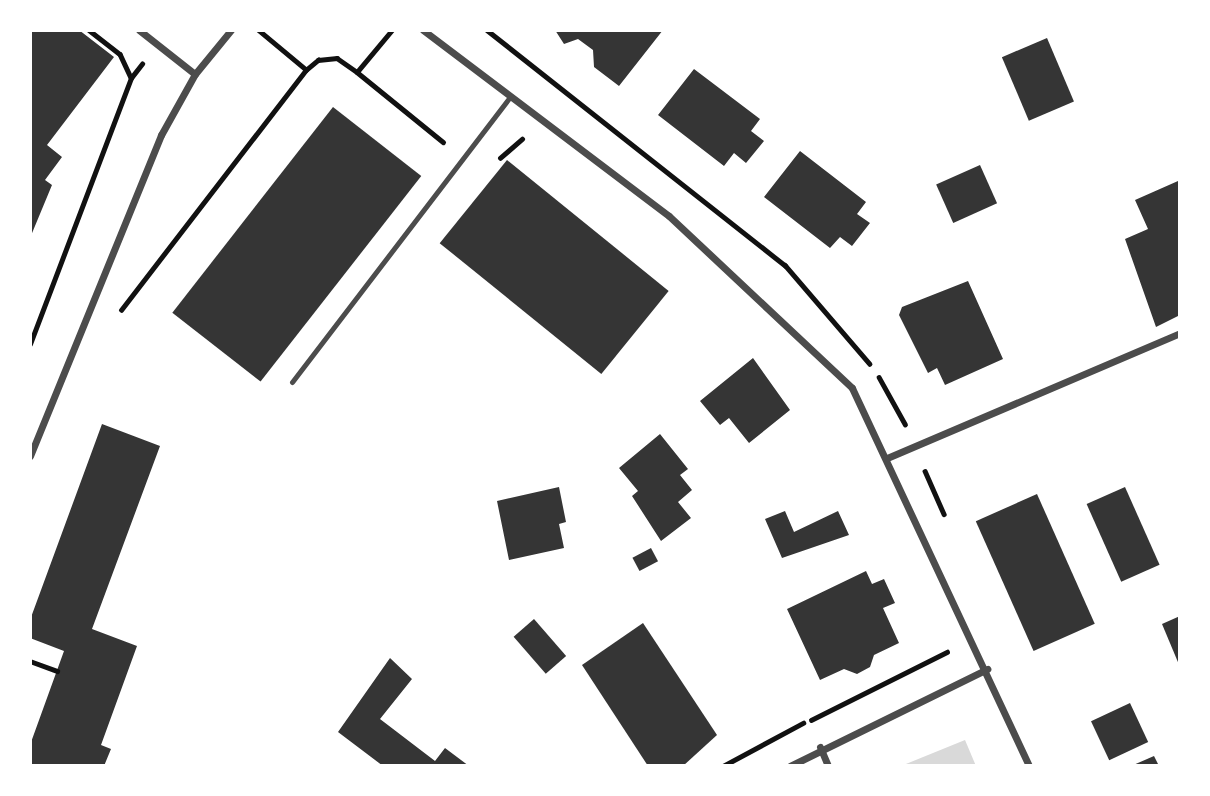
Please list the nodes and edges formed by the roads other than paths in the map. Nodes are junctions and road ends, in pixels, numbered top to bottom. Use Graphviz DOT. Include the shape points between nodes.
graph roads {
  1 [pos="139,30"];
  2 [pos="231,30"];
  3 [pos="423,30"];
  4 [pos="195,74"];
  5 [pos="510,97"];
  6 [pos="1180,333"];
  7 [pos="292,382"];
  8 [pos="30,456"];
  9 [pos="887,458"];
  10 [pos="987,669"];
  11 [pos="820,747"];
  12 [pos="790,766"];
  13 [pos="828,766"];
  14 [pos="1028,766"];
  1 -- 4 [label="street"];
  2 -- 4 [label="street"];
  3 -- 5 [label="street"];
  4 -- 8 [label="street" via="123,215"];
  5 -- 7 [label="lane"];
  5 -- 9 [label="street" via="669,216 852,388"];
  6 -- 9 [label="street"];
  9 -- 10 [label="street"];
  10 -- 11 [label="street"];
  10 -- 14 [label="street"];
  11 -- 12 [label="street"];
  11 -- 13 [label="street"];
}
